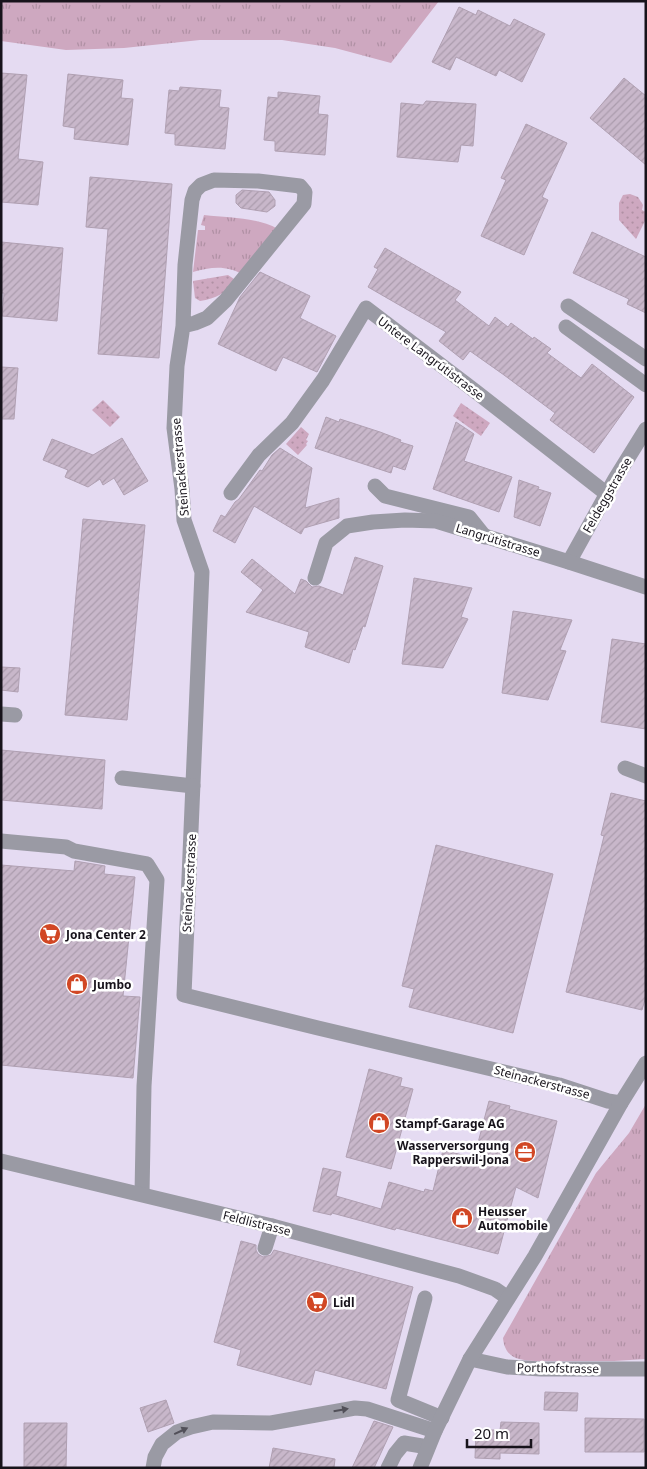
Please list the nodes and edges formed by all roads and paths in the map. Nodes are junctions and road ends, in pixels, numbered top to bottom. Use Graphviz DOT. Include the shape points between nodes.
graph roads {
  1 [pos="568,306"];
  2 [pos="183,326"];
  3 [pos="566,327"];
  4 [pos="646,359"];
  5 [pos="646,385"];
  6 [pos="646,429"];
  7 [pos="375,486"];
  8 [pos="231,492"];
  9 [pos="606,494"];
  10 [pos="485,536"];
  11 [pos="570,562"];
  12 [pos="315,578"];
  13 [pos="646,587"];
  14 [pos="625,768"];
  15 [pos="646,776"];
  16 [pos="122,778"];
  17 [pos="193,786"];
  18 [pos="1,841"];
  19 [pos="74,851"];
  20 [pos="1,852"];
  21 [pos="646,1063"];
  22 [pos="621,1103"];
  23 [pos="1,1161"];
  24 [pos="142,1194"];
  25 [pos="272,1226"];
  26 [pos="266,1248"];
  27 [pos="425,1298"];
  28 [pos="508,1298"];
  29 [pos="470,1359"];
  30 [pos="646,1369"];
  31 [pos="439,1425"];
  32 [pos="428,1447"];
  33 [pos="153,1468"];
  34 [pos="388,1468"];
  35 [pos="420,1468"];
  1 -- 4 [label="street"];
  2 -- 2 [label="street, Steinackerstrasse" via="185,265 195,191 214,180 300,186 305,192 304,204 226,300 207,318"];
  2 -- 17 [label="street, Steinackerstrasse" via="174,428 184,520 202,572"];
  3 -- 5 [label="street"];
  6 -- 9 [label="street, Feldeggstrasse"];
  7 -- 10 [label="street" via="385,496 469,517"];
  8 -- 9 [label="street, Untere Langrütistrasse" via="259,455 292,422 323,380 366,308"];
  9 -- 11 [label="street, Feldeggstrasse"];
  10 -- 11 [label="street, Langrütistrasse"];
  10 -- 12 [label="street, Langrütistrasse" via="436,521 405,520 347,526 326,543"];
  11 -- 13 [label="street, Langrütistrasse"];
  14 -- 15 [label="street"];
  16 -- 17 [label="street"];
  17 -- 22 [label="street, Steinackerstrasse" via="184,995 559,1085"];
  18 -- 19 [label="street" via="66,847"];
  19 -- 20 [label="street" via="57,856"];
  19 -- 24 [label="street" via="147,864 157,880 144,1086"];
  21 -- 22 [label="street"];
  22 -- 28 [label="street"];
  23 -- 24 [label="street, Feldlistrasse"];
  24 -- 25 [label="street, Feldlistrasse"];
  25 -- 26 [label="street"];
  25 -- 28 [label="street, Feldlistrasse" via="460,1276 495,1289"];
  27 -- 31 [label="street" via="398,1400"];
  28 -- 29 [label="street"];
  29 -- 30 [label="street, Porthofstrasse" via="507,1367 541,1369"];
  29 -- 31 [label="street"];
  31 -- 32 [label="street"];
  33 -- 31 [label="street, one-way" via="162,1444 177,1432 213,1422 271,1423 367,1408"];
  32 -- 34 [label="street" via="404,1443"];
  32 -- 35 [label="street"];
}
